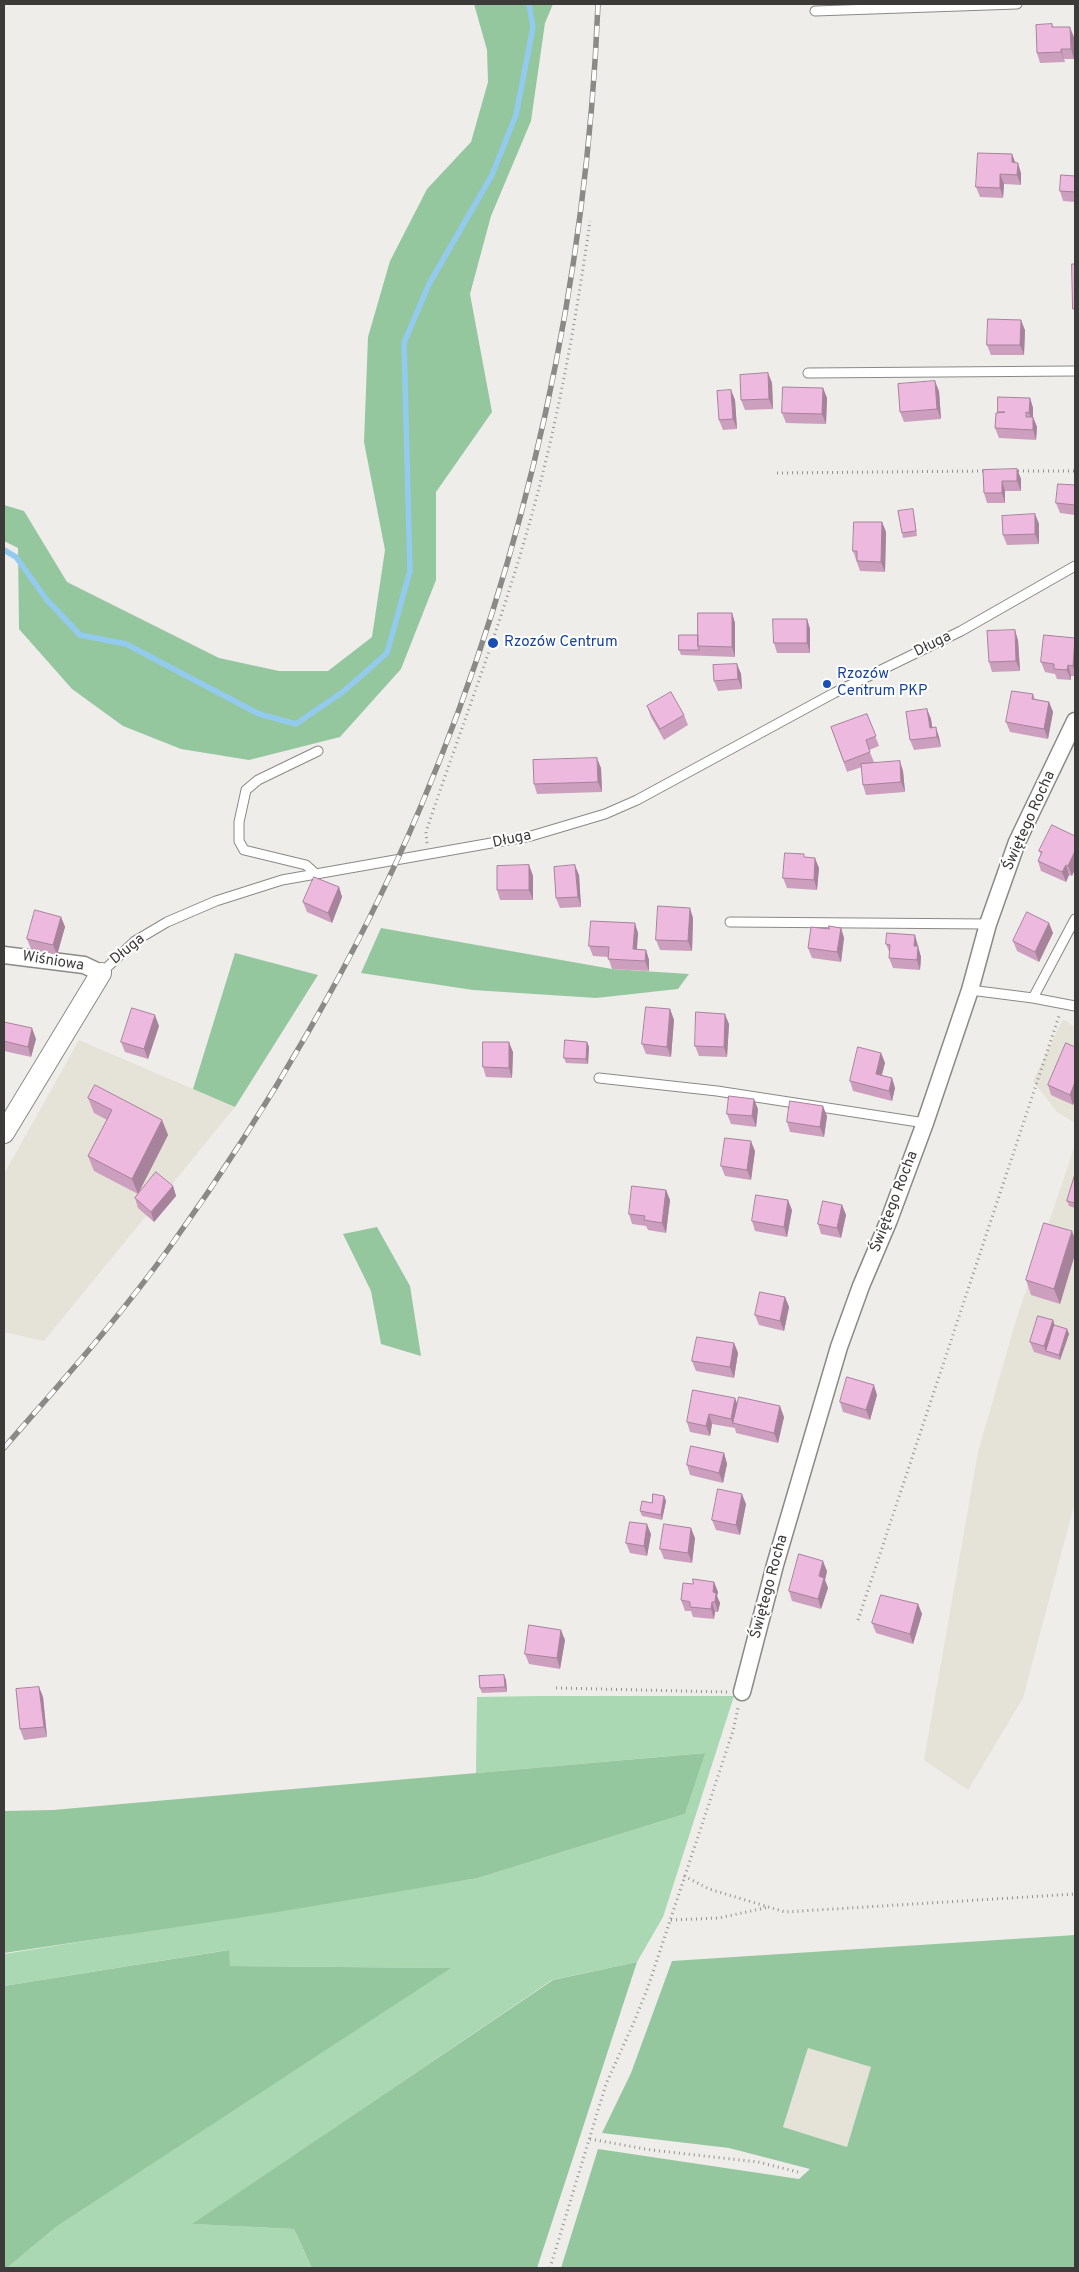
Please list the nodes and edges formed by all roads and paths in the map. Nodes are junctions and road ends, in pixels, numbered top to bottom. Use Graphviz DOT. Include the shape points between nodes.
graph roads {
  1 [pos="1017,4"];
  2 [pos="815,11"];
  3 [pos="590,221"];
  4 [pos="1075,371"];
  5 [pos="808,372"];
  6 [pos="996,471"];
  7 [pos="1006,471"];
  8 [pos="1075,471"];
  9 [pos="777,473"];
  10 [pos="1075,566"];
  11 [pos="1075,721"];
  12 [pos="318,751"];
  13 [pos="428,854"];
  14 [pos="316,874"];
  15 [pos="1075,918"];
  16 [pos="730,922"];
  17 [pos="988,924"];
  18 [pos="4,955"];
  19 [pos="101,973"];
  20 [pos="970,990"];
  21 [pos="1034,998"];
  22 [pos="1063,1002"];
  23 [pos="1075,1006"];
  24 [pos="599,1078"];
  25 [pos="925,1123"];
  26 [pos="5,1129"];
  27 [pos="858,1620"];
  28 [pos="556,1688"];
  29 [pos="742,1692"];
  30 [pos="684,1876"];
  31 [pos="1075,1894"];
  32 [pos="770,1907"];
  33 [pos="671,1920"];
  34 [pos="590,2139"];
  35 [pos="798,2172"];
  36 [pos="550,2268"];
  1 -- 2 [label="lane"];
  3 -- 13 [label="path" via="549,449 491,650 426,832"];
  4 -- 5 [label="lane"];
  6 -- 9 [label="path"];
  7 -- 8 [label="path"];
  10 -- 13 [label="lane, Długa" via="961,630 637,800 605,814 531,836"];
  11 -- 17 [label="street, Świętego Rocha" via="1021,835"];
  12 -- 14 [label="lane" via="258,780 246,790 239,822 239,841 244,850 306,865"];
  13 -- 14 [label="lane, Długa"];
  14 -- 19 [label="lane, Długa" via="273,883 216,901 167,922 135,941"];
  15 -- 21 [label="lane"];
  16 -- 17 [label="lane"];
  17 -- 20 [label="street, Świętego Rocha"];
  18 -- 19 [label="street, Wiśniowa" via="84,965"];
  19 -- 26 [label="street, Długa"];
  20 -- 21 [label="lane"];
  20 -- 25 [label="street, Świętego Rocha"];
  21 -- 22 [label="lane"];
  22 -- 23 [label="lane"];
  22 -- 27 [label="path"];
  24 -- 25 [label="lane" via="717,1091"];
  25 -- 29 [label="street, Świętego Rocha" via="839,1347 775,1565"];
  28 -- 29 [label="path"];
  29 -- 30 [label="path" via="733,1731"];
  30 -- 32 [label="path" via="709,1889"];
  30 -- 33 [label="path"];
  31 -- 32 [label="path" via="785,1912"];
  32 -- 33 [label="path" via="719,1918"];
  33 -- 34 [label="path" via="634,2022 606,2084"];
  34 -- 35 [label="path" via="758,2162"];
  34 -- 36 [label="path"];
}
